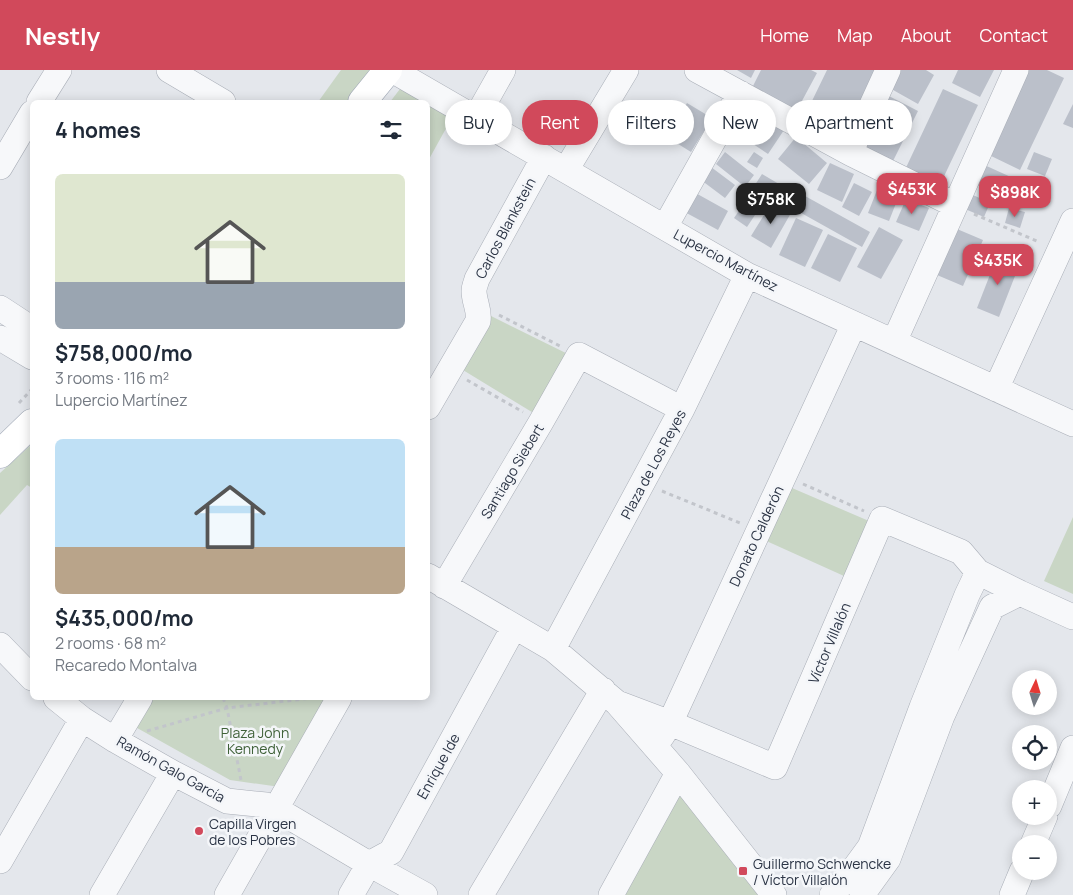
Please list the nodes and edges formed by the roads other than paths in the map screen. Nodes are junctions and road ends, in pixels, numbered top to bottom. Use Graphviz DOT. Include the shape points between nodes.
graph roads {
  1 [pos="59,70"];
  2 [pos="169,70"];
  3 [pos="388,70"];
  4 [pos="392,70"];
  5 [pos="503,70"];
  6 [pos="626,70"];
  7 [pos="697,70"];
  8 [pos="888,70"];
  9 [pos="1016,70"];
  10 [pos="740,94"];
  11 [pos="40,100"];
  12 [pos="220,100"];
  13 [pos="364,100"];
  14 [pos="445,100"];
  15 [pos="486,100"];
  16 [pos="30,116"];
  17 [pos="17,135"];
  18 [pos="512,139"];
  19 [pos="850,153"];
  20 [pos="544,157"];
  21 [pos="0,167"];
  22 [pos="566,170"];
  23 [pos="955,205"];
  24 [pos="1073,221"];
  25 [pos="665,228"];
  26 [pos="747,275"];
  27 [pos="0,308"];
  28 [pos="854,324"];
  29 [pos="30,328"];
  30 [pos="0,338"];
  31 [pos="894,342"];
  32 [pos="30,356"];
  33 [pos="996,388"];
  34 [pos="430,404"];
  35 [pos="682,409"];
  36 [pos="1073,424"];
  37 [pos="30,425"];
  38 [pos="0,454"];
  39 [pos="978,572"];
  40 [pos="436,581"];
  41 [pos="1020,593"];
  42 [pos="967,595"];
  43 [pos="992,607"];
  44 [pos="1073,617"];
  45 [pos="514,626"];
  46 [pos="0,644"];
  47 [pos="553,649"];
  48 [pos="30,676"];
  49 [pos="610,696"];
  50 [pos="58,700"];
  51 [pos="139,700"];
  52 [pos="338,700"];
  53 [pos="932,711"];
  54 [pos="82,719"];
  55 [pos="670,723"];
  56 [pos="115,740"];
  57 [pos="656,747"];
  58 [pos="1073,748"];
  59 [pos="173,773"];
  60 [pos="678,773"];
  61 [pos="1060,793"];
  62 [pos="276,809"];
  63 [pos="0,861"];
  64 [pos="369,864"];
  65 [pos="1018,880"];
  66 [pos="861,884"];
  67 [pos="102,895"];
  68 [pos="227,895"];
  69 [pos="351,895"];
  70 [pos="425,895"];
  71 [pos="481,895"];
  72 [pos="611,895"];
  73 [pos="774,895"];
  74 [pos="832,895"];
  75 [pos="1012,895"];
  1 -- 11 [label="street"];
  2 -- 12 [label="street"];
  3 -- 13 [label="main road"];
  4 -- 14 [label="street, Lupercio Martínez"];
  5 -- 15 [label="street"];
  6 -- 22 [label="street"];
  7 -- 10 [label="street"];
  8 -- 19 [label="street"];
  9 -- 23 [label="street"];
  10 -- 19 [label="street"];
  10 -- 25 [label="street"];
  16 -- 17 [label="street"];
  17 -- 21 [label="street"];
  18 -- 20 [label="street, Lupercio Martínez"];
  19 -- 23 [label="street"];
  20 -- 22 [label="street, Lupercio Martínez"];
  20 -- 34 [label="street, Carlos Blankstein" via="477,279 474,289 478,321"];
  22 -- 25 [label="street, Lupercio Martínez"];
  23 -- 31 [label="street"];
  24 -- 33 [label="street"];
  25 -- 26 [label="street, Lupercio Martínez"];
  26 -- 28 [label="street, Lupercio Martínez"];
  26 -- 35 [label="street, Plaza de Los Reyes"];
  27 -- 29 [label="street"];
  28 -- 31 [label="street, Lupercio Martínez"];
  28 -- 55 [label="street, Donato Calderón"];
  30 -- 32 [label="street"];
  31 -- 33 [label="street, Lupercio Martínez"];
  33 -- 36 [label="street, Lupercio Martínez"];
  35 -- 40 [label="street, Santiago Siebert" via="579,355 541,422"];
  35 -- 47 [label="street, Plaza de Los Reyes"];
  37 -- 38 [label="main road"];
  39 -- 41 [label="street"];
  39 -- 42 [label="street"];
  39 -- 55 [label="street, Víctor Villalón" via="961,552 882,519 775,767"];
  40 -- 45 [label="street"];
  41 -- 43 [label="street"];
  41 -- 44 [label="street"];
  42 -- 43 [label="street"];
  42 -- 53 [label="street"];
  43 -- 53 [label="street"];
  45 -- 47 [label="street"];
  45 -- 64 [label="street, Enrique Ide" via="391,852"];
  46 -- 48 [label="street"];
  47 -- 49 [label="street"];
  49 -- 55 [label="street"];
  49 -- 57 [label="street"];
  49 -- 71 [label="street"];
  50 -- 54 [label="street, Ramón Galo García"];
  51 -- 56 [label="street"];
  52 -- 62 [label="street"];
  53 -- 66 [label="street" via="870,847"];
  54 -- 56 [label="street, Ramón Galo García"];
  54 -- 63 [label="street"];
  55 -- 57 [label="street, Donato Calderón"];
  56 -- 59 [label="street, Ramón Galo García"];
  57 -- 60 [label="street"];
  58 -- 61 [label="street"];
  59 -- 62 [label="street, Ramón Galo García" via="227,801"];
  59 -- 67 [label="street"];
  60 -- 72 [label="street"];
  60 -- 73 [label="street"];
  62 -- 64 [label="street, Ramón Galo García"];
  62 -- 68 [label="street"];
  64 -- 69 [label="street"];
  64 -- 70 [label="street, Ramón Galo García"];
  65 -- 75 [label="street"];
  66 -- 74 [label="street"];
}
